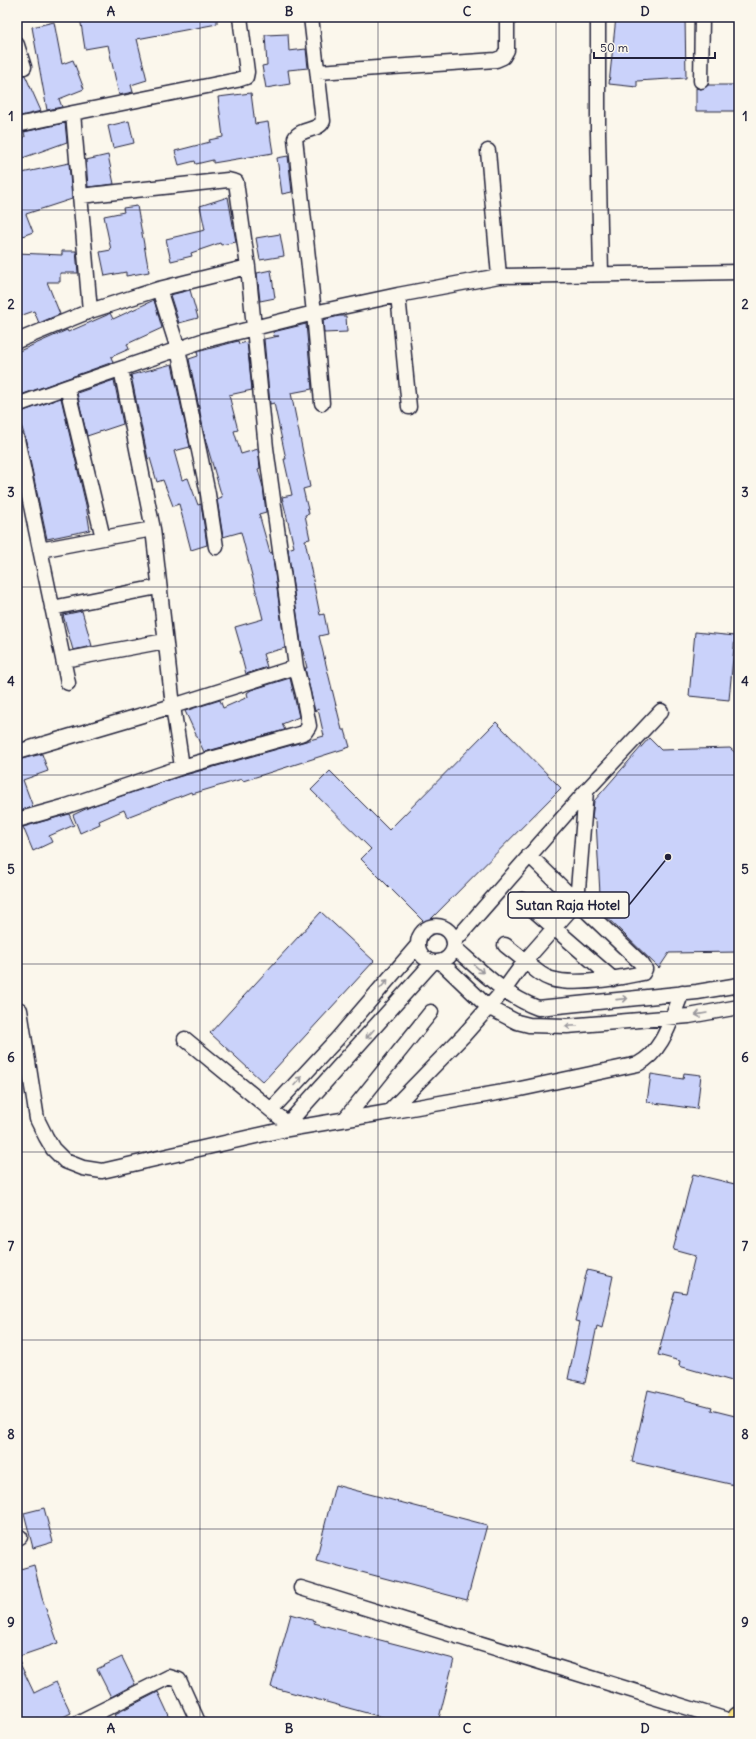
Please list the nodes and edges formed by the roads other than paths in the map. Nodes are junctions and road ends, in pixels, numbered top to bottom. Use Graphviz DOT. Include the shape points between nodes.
graph roads {
  1 [pos="240,17"];
  2 [pos="310,17"];
  3 [pos="507,17"];
  4 [pos="598,17"];
  5 [pos="702,17"];
  6 [pos="17,45"];
  7 [pos="24,67"];
  8 [pos="318,72"];
  9 [pos="701,81"];
  10 [pos="73,113"];
  11 [pos="17,125"];
  12 [pos="488,151"];
  13 [pos="80,196"];
  14 [pos="248,267"];
  15 [pos="739,272"];
  16 [pos="602,274"];
  17 [pos="499,276"];
  18 [pos="159,289"];
  19 [pos="398,295"];
  20 [pos="90,311"];
  21 [pos="314,313"];
  22 [pos="253,328"];
  23 [pos="17,341"];
  24 [pos="178,349"];
  25 [pos="121,369"];
  26 [pos="67,387"];
  27 [pos="322,403"];
  28 [pos="17,405"];
  29 [pos="409,407"];
  30 [pos="17,439"];
  31 [pos="153,529"];
  32 [pos="103,538"];
  33 [pos="216,546"];
  34 [pos="40,550"];
  35 [pos="158,587"];
  36 [pos="52,608"];
  37 [pos="165,641"];
  38 [pos="64,660"];
  39 [pos="296,667"];
  40 [pos="68,683"];
  41 [pos="173,706"];
  42 [pos="661,711"];
  43 [pos="17,752"];
  44 [pos="182,766"];
  45 [pos="586,791"];
  46 [pos="17,820"];
  47 [pos="529,855"];
  48 [pos="522,900"];
  49 [pos="577,902"];
  50 [pos="553,928"];
  51 [pos="454,944"];
  52 [pos="505,945"];
  53 [pos="417,946"];
  54 [pos="525,961"];
  55 [pos="437,962"];
  56 [pos="613,979"];
  57 [pos="739,985"];
  58 [pos="504,990"];
  59 [pos="682,993"];
  60 [pos="488,1007"];
  61 [pos="739,1007"];
  62 [pos="20,1010"];
  63 [pos="431,1012"];
  64 [pos="672,1017"];
  65 [pos="185,1038"];
  66 [pos="272,1110"];
  67 [pos="389,1112"];
  68 [pos="346,1119"];
  69 [pos="285,1127"];
  70 [pos="301,1588"];
  71 [pos="101,1717"];
  72 [pos="739,1718"];
  73 [pos="79,1722"];
  74 [pos="198,1722"];
  75 [pos="734,1722"];
  76 [pos="738,1722"];
  1 -- 10 [label="street" via="246,78"];
  2 -- 8 [label="street"];
  3 -- 8 [label="street" via="507,50 503,57 496,60"];
  4 -- 16 [label="street"];
  5 -- 9 [label="street"];
  6 -- 7 [label="street"];
  8 -- 21 [label="street" via="323,123 300,132 295,138"];
  10 -- 11 [label="street"];
  10 -- 13 [label="street"];
  12 -- 17 [label="street"];
  13 -- 14 [label="street" via="234,181"];
  13 -- 20 [label="street"];
  14 -- 18 [label="street"];
  14 -- 22 [label="street"];
  15 -- 16 [label="street"];
  16 -- 17 [label="street"];
  17 -- 19 [label="street"];
  18 -- 20 [label="street"];
  18 -- 24 [label="street"];
  19 -- 21 [label="street"];
  19 -- 29 [label="street"];
  20 -- 23 [label="street"];
  21 -- 22 [label="street"];
  21 -- 27 [label="street"];
  22 -- 24 [label="street"];
  22 -- 39 [label="street" via="266,448"];
  24 -- 25 [label="street"];
  24 -- 33 [label="street"];
  25 -- 26 [label="street"];
  25 -- 31 [label="street"];
  26 -- 28 [label="street"];
  26 -- 32 [label="street"];
  30 -- 34 [label="street"];
  31 -- 32 [label="street"];
  31 -- 35 [label="street"];
  32 -- 34 [label="street"];
  34 -- 36 [label="street"];
  35 -- 36 [label="street"];
  35 -- 37 [label="street"];
  36 -- 38 [label="street"];
  37 -- 38 [label="street"];
  37 -- 41 [label="street"];
  38 -- 40 [label="street"];
  39 -- 41 [label="street"];
  39 -- 44 [label="street" via="309,726 304,732"];
  41 -- 43 [label="street"];
  41 -- 44 [label="street"];
  42 -- 45 [label="street"];
  44 -- 46 [label="street" via="67,806"];
  45 -- 47 [label="street"];
  45 -- 49 [label="street"];
  47 -- 49 [label="street"];
  47 -- 51 [label="street"];
  48 -- 50 [label="street"];
  49 -- 50 [label="street"];
  49 -- 56 [label="street" via="644,967 643,973"];
  50 -- 54 [label="street"];
  50 -- 56 [label="street"];
  51 -- 53 [label="street" via="452,934 438,925 423,930 418,937"];
  51 -- 55 [label="street" via="448,958"];
  51 -- 58 [label="street, one-way"];
  52 -- 54 [label="street"];
  53 -- 55 [label="street" via="425,959"];
  66 -- 53 [label="street, one-way"];
  54 -- 56 [label="street" via="550,979"];
  54 -- 58 [label="street"];
  55 -- 60 [label="street"];
  55 -- 69 [label="street, one-way"];
  57 -- 59 [label="street"];
  58 -- 59 [label="street, one-way" via="538,1008"];
  58 -- 60 [label="street"];
  59 -- 64 [label="street"];
  64 -- 60 [label="street, one-way" via="567,1026 529,1025 517,1022"];
  60 -- 67 [label="street" via="464,1036"];
  61 -- 64 [label="street, one-way"];
  62 -- 69 [label="street" via="37,1119 53,1149 65,1161 102,1172"];
  63 -- 68 [label="street"];
  64 -- 67 [label="street" via="662,1042 648,1059 638,1064 520,1089"];
  65 -- 66 [label="street"];
  66 -- 69 [label="street"];
  67 -- 68 [label="street"];
  68 -- 69 [label="street"];
  70 -- 75 [label="street"];
  71 -- 73 [label="street"];
  71 -- 74 [label="street" via="162,1679 173,1677 179,1680"];
  72 -- 76 [label="highway"];
}
